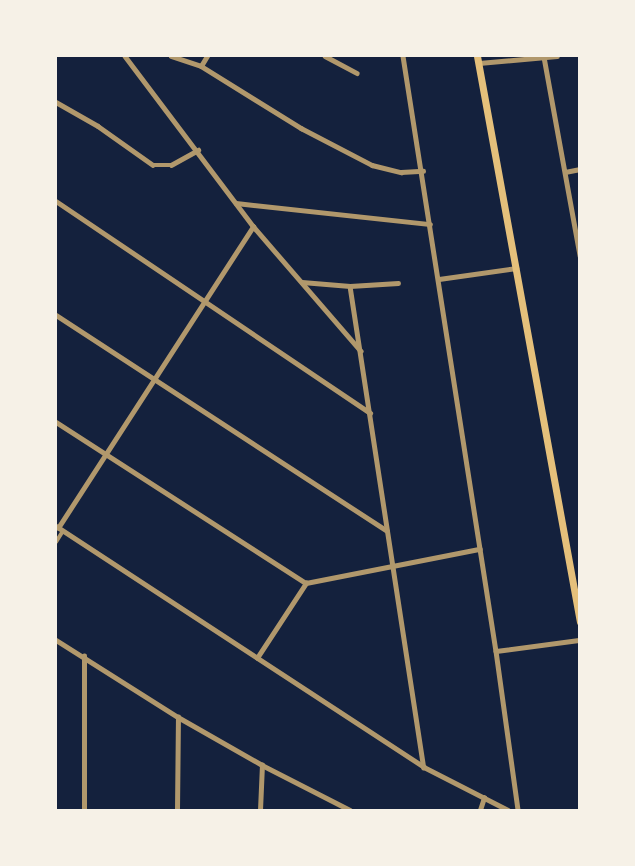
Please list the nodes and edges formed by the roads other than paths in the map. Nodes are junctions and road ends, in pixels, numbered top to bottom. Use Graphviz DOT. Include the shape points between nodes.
graph roads {
  1 [pos="125,56"];
  2 [pos="171,56"];
  3 [pos="207,56"];
  4 [pos="325,56"];
  5 [pos="403,56"];
  6 [pos="557,56"];
  7 [pos="544,57"];
  8 [pos="478,59"];
  9 [pos="201,66"];
  10 [pos="357,73"];
  11 [pos="56,102"];
  12 [pos="198,150"];
  13 [pos="579,169"];
  14 [pos="423,171"];
  15 [pos="565,172"];
  16 [pos="56,201"];
  17 [pos="236,203"];
  18 [pos="430,224"];
  19 [pos="253,226"];
  20 [pos="577,229"];
  21 [pos="579,256"];
  22 [pos="516,268"];
  23 [pos="439,279"];
  24 [pos="302,282"];
  25 [pos="398,283"];
  26 [pos="350,286"];
  27 [pos="203,300"];
  28 [pos="56,315"];
  29 [pos="362,352"];
  30 [pos="152,379"];
  31 [pos="370,413"];
  32 [pos="56,422"];
  33 [pos="106,454"];
  34 [pos="59,528"];
  35 [pos="387,531"];
  36 [pos="56,542"];
  37 [pos="480,549"];
  38 [pos="394,566"];
  39 [pos="306,583"];
  40 [pos="579,622"];
  41 [pos="56,640"];
  42 [pos="579,640"];
  43 [pos="496,651"];
  44 [pos="84,656"];
  45 [pos="257,658"];
  46 [pos="178,717"];
  47 [pos="262,765"];
  48 [pos="424,767"];
  49 [pos="484,798"];
  50 [pos="84,810"];
  51 [pos="177,810"];
  52 [pos="260,810"];
  53 [pos="350,810"];
  54 [pos="480,810"];
  55 [pos="508,810"];
  56 [pos="518,810"];
  1 -- 12 [label="street"];
  2 -- 9 [label="street"];
  3 -- 9 [label="street"];
  4 -- 10 [label="street"];
  5 -- 14 [label="street"];
  6 -- 7 [label="street"];
  7 -- 8 [label="street"];
  7 -- 15 [label="street"];
  8 -- 22 [label="main road"];
  9 -- 14 [label="street" via="301,128 372,165 401,172"];
  11 -- 12 [label="street" via="153,165 171,165"];
  12 -- 17 [label="street"];
  13 -- 15 [label="street"];
  14 -- 18 [label="street"];
  15 -- 20 [label="street"];
  16 -- 27 [label="street"];
  17 -- 18 [label="street"];
  17 -- 19 [label="street"];
  18 -- 23 [label="street"];
  19 -- 24 [label="street"];
  19 -- 27 [label="street"];
  20 -- 21 [label="street"];
  22 -- 23 [label="street"];
  22 -- 40 [label="main road"];
  23 -- 37 [label="street"];
  24 -- 26 [label="street"];
  24 -- 29 [label="street"];
  25 -- 26 [label="street"];
  26 -- 29 [label="street"];
  27 -- 30 [label="street"];
  27 -- 31 [label="street"];
  28 -- 30 [label="street"];
  29 -- 31 [label="street"];
  30 -- 33 [label="street"];
  30 -- 35 [label="street"];
  31 -- 35 [label="street"];
  32 -- 33 [label="street"];
  33 -- 34 [label="street"];
  33 -- 39 [label="street"];
  34 -- 36 [label="street"];
  34 -- 45 [label="street"];
  35 -- 38 [label="street"];
  37 -- 38 [label="street"];
  37 -- 43 [label="street"];
  38 -- 39 [label="street"];
  38 -- 48 [label="street"];
  39 -- 45 [label="street"];
  41 -- 44 [label="street"];
  42 -- 43 [label="street"];
  43 -- 56 [label="street"];
  44 -- 46 [label="street"];
  44 -- 50 [label="street"];
  45 -- 48 [label="street"];
  46 -- 47 [label="street"];
  46 -- 51 [label="street"];
  47 -- 52 [label="street"];
  47 -- 53 [label="street"];
  48 -- 49 [label="street"];
  49 -- 54 [label="street"];
  49 -- 55 [label="street"];
}
